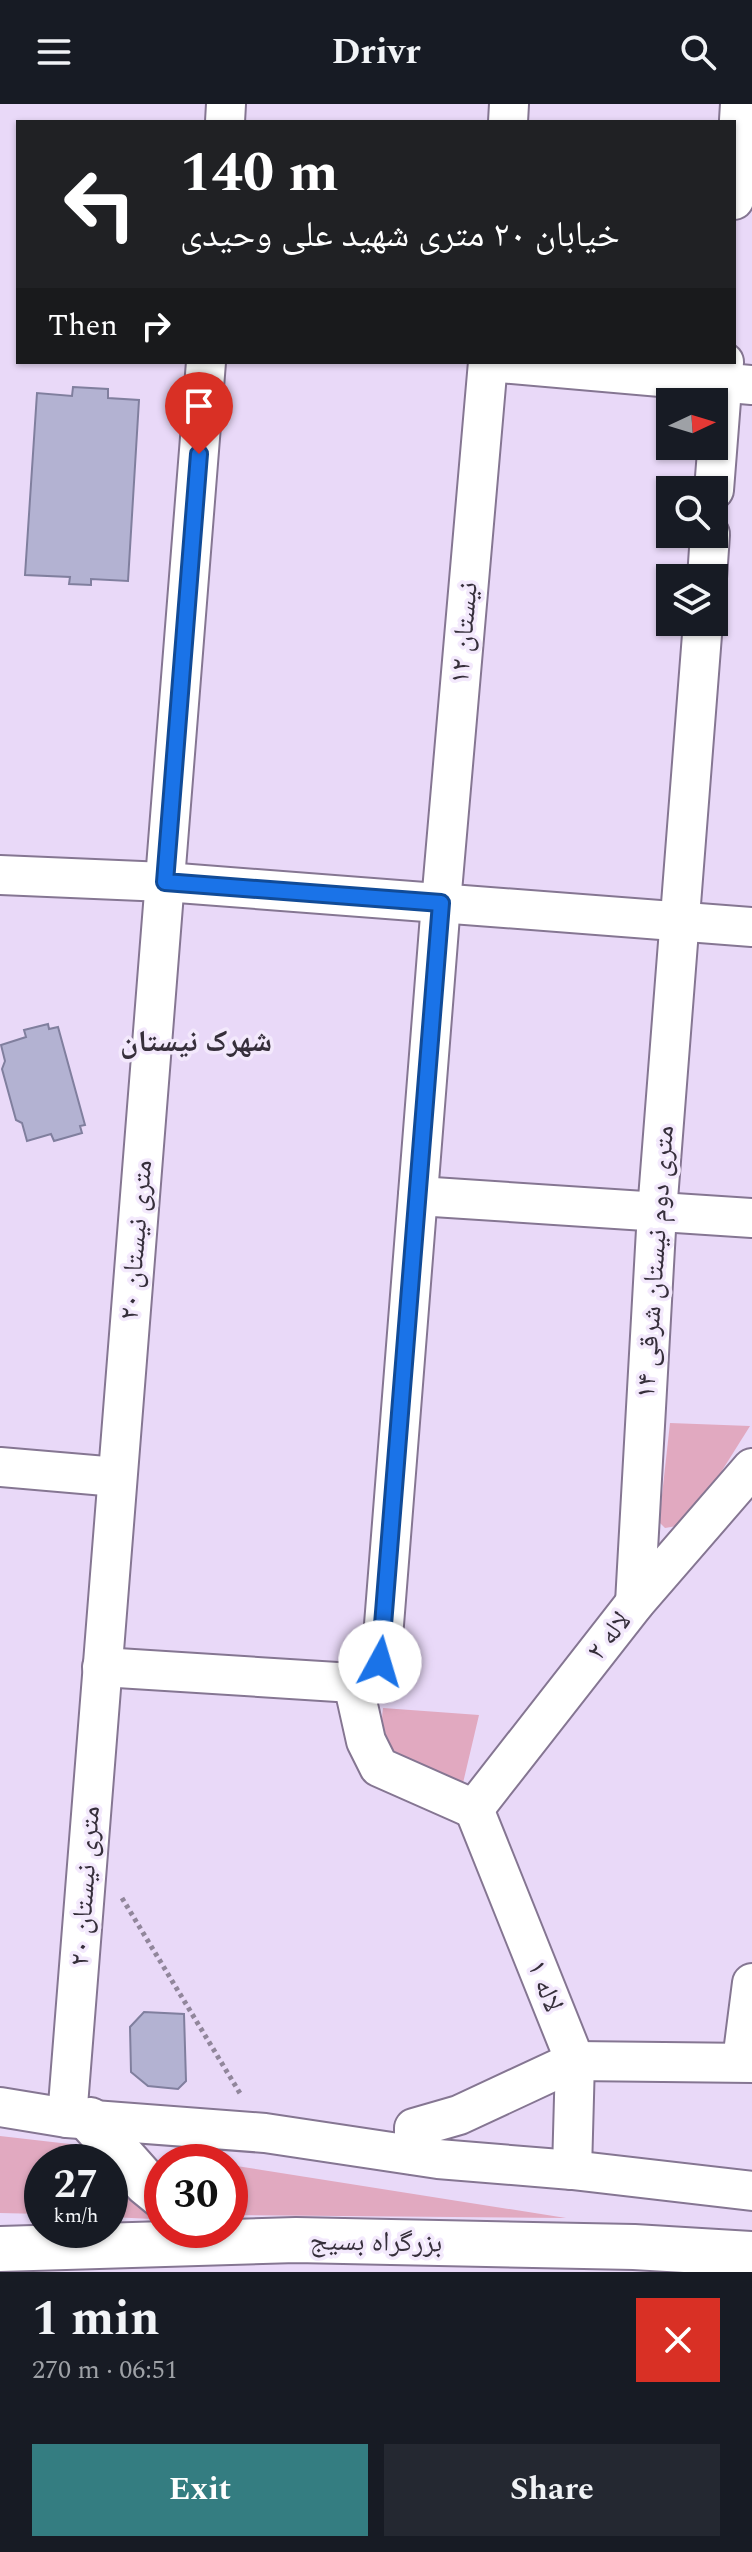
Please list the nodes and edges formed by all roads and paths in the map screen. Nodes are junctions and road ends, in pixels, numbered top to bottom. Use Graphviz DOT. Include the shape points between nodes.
graph roads {
  1 [pos="740,104"];
  2 [pos="736,168"];
  3 [pos="206,364"];
  4 [pos="488,364"];
  5 [pos="521,364"];
  6 [pos="733,377"];
  7 [pos="716,476"];
  8 [pos="702,636"];
  9 [pos="0,875"];
  10 [pos="165,882"];
  11 [pos="441,903"];
  12 [pos="678,921"];
  13 [pos="752,927"];
  14 [pos="418,1196"];
  15 [pos="657,1212"];
  16 [pos="752,1218"];
  17 [pos="0,1467"];
  18 [pos="752,1468"];
  19 [pos="117,1477"];
  20 [pos="635,1603"];
  21 [pos="102,1667"];
  22 [pos="353,1683"];
  23 [pos="474,1809"];
  24 [pos="120,1895"];
  25 [pos="752,1983"];
  26 [pos="575,2061"];
  27 [pos="747,2062"];
  28 [pos="0,2107"];
  29 [pos="78,2119"];
  30 [pos="265,2133"];
  31 [pos="414,2155"];
  32 [pos="572,2170"];
  33 [pos="144,2181"];
  34 [pos="752,2191"];
  35 [pos="248,2238"];
  36 [pos="144,2240"];
  37 [pos="0,2249"];
  38 [pos="752,2254"];
  1 -- 2 [label="street"];
  3 -- 10 [label="street, ۲۰ متری نیستان"];
  4 -- 11 [label="street, نیستان ۱۲"];
  5 -- 6 [label="street"];
  6 -- 7 [label="street"];
  8 -- 12 [label="street, ۱۴ متری دوم نیستان شرقی"];
  9 -- 10 [label="street"];
  10 -- 11 [label="street"];
  10 -- 19 [label="street, ۲۰ متری نیستان"];
  11 -- 12 [label="street"];
  11 -- 14 [label="street, نیستان ۱۲"];
  12 -- 13 [label="street"];
  12 -- 15 [label="street, ۱۴ متری دوم نیستان شرقی"];
  14 -- 15 [label="street"];
  14 -- 22 [label="street, نیستان ۱۲" via="382,1650 373,1672"];
  15 -- 16 [label="street"];
  15 -- 20 [label="street, ۱۴ متری دوم نیستان شرقی"];
  17 -- 19 [label="street"];
  18 -- 20 [label="street, لاله ۲"];
  19 -- 21 [label="street, ۲۰ متری نیستان"];
  20 -- 23 [label="street, لاله ۲"];
  21 -- 22 [label="street"];
  21 -- 29 [label="street, ۲۰ متری نیستان"];
  22 -- 23 [label="street" via="366,1741 379,1767"];
  23 -- 26 [label="street, لاله ۱"];
  24 -- 30 [label="path"];
  25 -- 27 [label="street"];
  26 -- 27 [label="street"];
  26 -- 31 [label="street" via="459,2115 414,2128"];
  26 -- 32 [label="street, لاله ۱"];
  28 -- 29 [label="street"];
  29 -- 30 [label="street"];
  29 -- 33 [label="highway"];
  30 -- 31 [label="street"];
  31 -- 32 [label="street"];
  32 -- 34 [label="street"];
  35 -- 38 [label="highway, بزرگراه بسیج"];
  36 -- 37 [label="highway, بزرگراه بسیج"];
}
